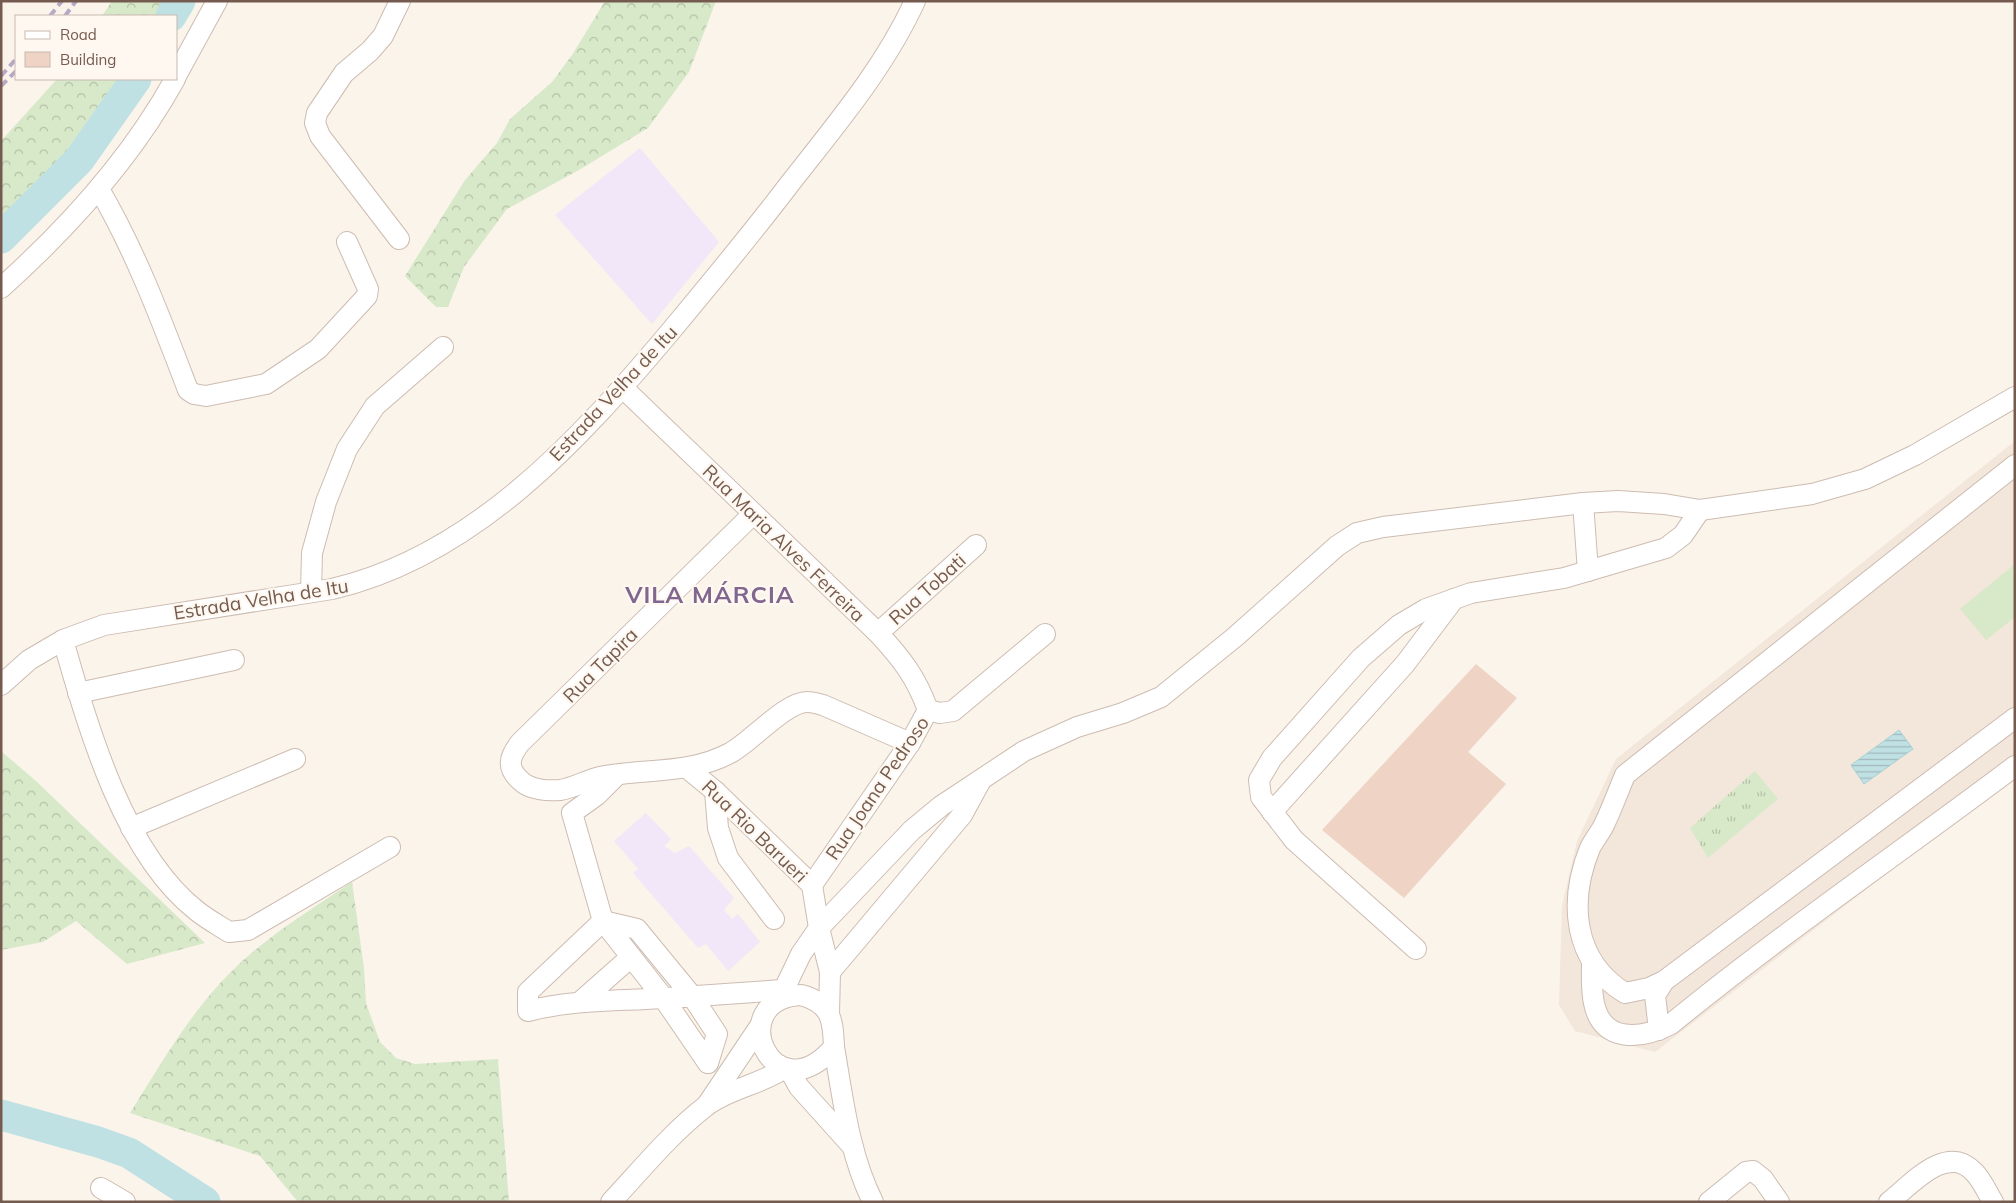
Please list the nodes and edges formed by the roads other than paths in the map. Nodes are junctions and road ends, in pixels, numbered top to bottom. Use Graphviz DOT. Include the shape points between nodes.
graph roads {
  1 [pos="217,1"];
  2 [pos="400,1"];
  3 [pos="915,1"];
  4 [pos="178,73"];
  5 [pos="174,80"];
  6 [pos="99,189"];
  7 [pos="399,239"];
  8 [pos="347,242"];
  9 [pos="1,288"];
  10 [pos="443,347"];
  11 [pos="623,388"];
  12 [pos="2015,397"];
  13 [pos="2015,465"];
  14 [pos="1583,503"];
  15 [pos="1700,510"];
  16 [pos="753,514"];
  17 [pos="976,545"];
  18 [pos="1588,571"];
  19 [pos="311,592"];
  20 [pos="1454,599"];
  21 [pos="878,633"];
  22 [pos="1045,634"];
  23 [pos="63,640"];
  24 [pos="234,660"];
  25 [pos="1,685"];
  26 [pos="78,693"];
  27 [pos="928,710"];
  28 [pos="2015,718"];
  29 [pos="910,743"];
  30 [pos="295,759"];
  31 [pos="2015,766"];
  32 [pos="687,768"];
  33 [pos="616,776"];
  34 [pos="982,778"];
  35 [pos="715,791"];
  36 [pos="1272,812"];
  37 [pos="132,828"];
  38 [pos="390,847"];
  39 [pos="812,885"];
  40 [pos="774,919"];
  41 [pos="603,922"];
  42 [pos="819,928"];
  43 [pos="1416,949"];
  44 [pos="631,957"];
  45 [pos="1592,964"];
  46 [pos="830,972"];
  47 [pos="1664,981"];
  48 [pos="781,995"];
  49 [pos="692,996"];
  50 [pos="664,998"];
  51 [pos="580,1002"];
  52 [pos="829,1014"];
  53 [pos="760,1026"];
  54 [pos="1659,1030"];
  55 [pos="834,1047"];
  56 [pos="787,1069"];
  57 [pos="706,1106"];
  58 [pos="852,1146"];
  59 [pos="102,1188"];
  60 [pos="125,1202"];
  61 [pos="611,1202"];
  62 [pos="873,1202"];
  63 [pos="1709,1202"];
  64 [pos="1779,1202"];
  65 [pos="1889,1202"];
  66 [pos="1993,1202"];
  1 -- 4 [label="street"];
  2 -- 7 [label="street" via="383,36 344,72 317,113 315,123 320,136"];
  3 -- 11 [label="street, Estrada Velha de Itu" via="866,85 737,253"];
  5 -- 6 [label="street" via="132,147"];
  6 -- 8 [label="street" via="157,309 188,390 194,394 206,396 266,384 318,349 367,296 368,289"];
  6 -- 9 [label="street"];
  10 -- 19 [label="street" via="375,406 347,449 326,502 312,553"];
  11 -- 16 [label="street, Rua Maria Alves Ferreira"];
  11 -- 19 [label="street, Estrada Velha de Itu" via="552,461 466,527 421,556 388,572 361,582"];
  12 -- 15 [label="street" via="1865,480 1812,494"];
  13 -- 45 [label="street" via="1626,775 1591,847 1580,883 1577,906 1580,936"];
  14 -- 15 [label="street" via="1628,502"];
  14 -- 18 [label="street"];
  14 -- 34 [label="street" via="1383,527 1358,533 1337,546 1235,637 1161,697 1077,727 1024,751"];
  15 -- 18 [label="street" via="1683,535 1666,548"];
  16 -- 21 [label="street, Rua Maria Alves Ferreira"];
  16 -- 33 [label="street, Rua Tapira" via="512,754 509,764 515,776 535,789 562,790 600,777"];
  17 -- 21 [label="street, Rua Tobati"];
  18 -- 20 [label="street"];
  19 -- 23 [label="street, Estrada Velha de Itu" via="104,625"];
  20 -- 36 [label="street" via="1405,664"];
  20 -- 36 [label="street" via="1426,609 1399,625 1361,658 1272,758 1259,780 1261,797"];
  21 -- 27 [label="street, Rua Maria Alves Ferreira" via="905,663"];
  22 -- 27 [label="street, Rua Joana Pedroso" via="953,711 940,713"];
  23 -- 25 [label="street, Estrada Velha de Itu" via="29,660"];
  23 -- 26 [label="street"];
  24 -- 26 [label="street"];
  26 -- 37 [label="street" via="108,777"];
  27 -- 29 [label="street, Rua Joana Pedroso"];
  28 -- 47 [label="street"];
  29 -- 32 [label="street" via="823,705 808,702 783,713 730,753"];
  29 -- 39 [label="street, Rua Joana Pedroso"];
  30 -- 37 [label="street"];
  31 -- 54 [label="street" via="1738,968 1671,1024"];
  32 -- 33 [label="street"];
  32 -- 35 [label="street, Rua Rio Barueri"];
  33 -- 41 [label="street" via="572,813"];
  34 -- 42 [label="street" via="912,830"];
  34 -- 46 [label="street" via="962,815"];
  35 -- 39 [label="street, Rua Rio Barueri"];
  35 -- 40 [label="street" via="718,828 728,858"];
  36 -- 43 [label="street" via="1294,840"];
  37 -- 38 [label="street" via="158,871 196,910 229,932 248,930"];
  39 -- 42 [label="street, Rua Rio Barueri"];
  41 -- 44 [label="street"];
  41 -- 49 [label="street" via="637,929"];
  41 -- 51 [label="street" via="528,992 528,1011"];
  42 -- 46 [label="street, Rua Rio Barueri"];
  42 -- 48 [label="street" via="801,954"];
  44 -- 50 [label="street"];
  44 -- 51 [label="street"];
  45 -- 47 [label="street" via="1608,983 1625,994"];
  45 -- 54 [label="street" via="1594,1002 1600,1020 1625,1036 1640,1036"];
  46 -- 52 [label="street, Rua Rio Barueri"];
  47 -- 54 [label="street" via="1655,995"];
  48 -- 49 [label="street"];
  48 -- 52 [label="street" via="812,998"];
  48 -- 53 [label="street"];
  49 -- 50 [label="street"];
  49 -- 50 [label="street" via="717,1034 708,1063"];
  50 -- 51 [label="street"];
  52 -- 55 [label="street" via="834,1026"];
  53 -- 56 [label="street" via="767,1056"];
  53 -- 57 [label="street"];
  55 -- 56 [label="street" via="813,1066 801,1070"];
  55 -- 58 [label="street"];
  56 -- 57 [label="street"];
  56 -- 58 [label="street"];
  57 -- 61 [label="street"];
  58 -- 62 [label="street"];
  59 -- 60 [label="street"];
  63 -- 64 [label="street" via="1746,1172 1753,1171"];
  65 -- 66 [label="street" via="1940,1163 1953,1160 1975,1172"];
}
